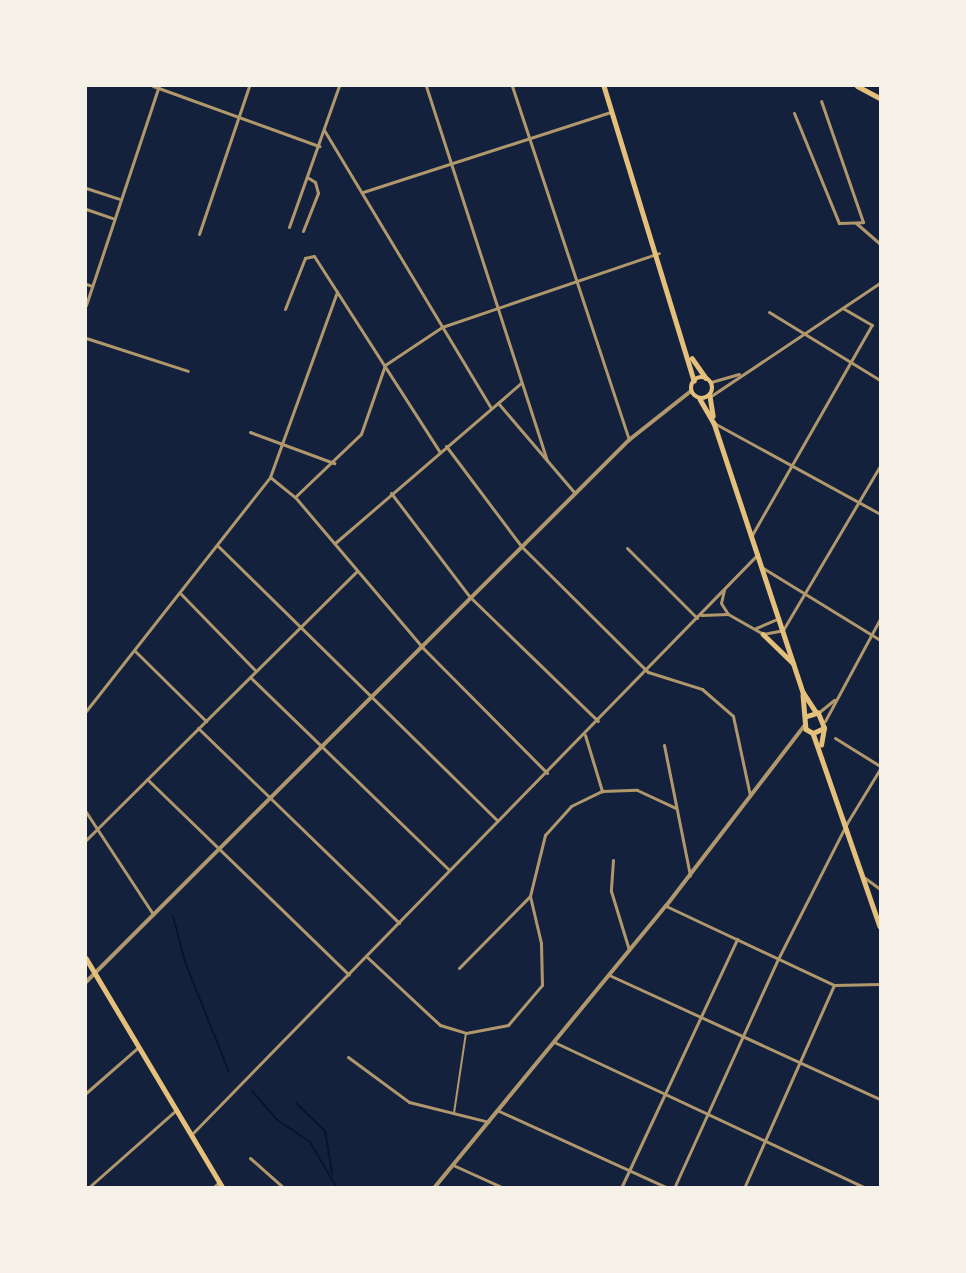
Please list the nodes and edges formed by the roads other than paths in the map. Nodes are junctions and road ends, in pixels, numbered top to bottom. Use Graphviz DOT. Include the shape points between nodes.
graph roads {
  1 [pos="153,86"];
  2 [pos="159,86"];
  3 [pos="249,86"];
  4 [pos="339,86"];
  5 [pos="426,86"];
  6 [pos="513,86"];
  7 [pos="604,86"];
  8 [pos="857,86"];
  9 [pos="880,98"];
  10 [pos="821,101"];
  11 [pos="613,111"];
  12 [pos="794,113"];
  13 [pos="239,118"];
  14 [pos="324,130"];
  15 [pos="529,136"];
  16 [pos="319,146"];
  17 [pos="451,161"];
  18 [pos="307,177"];
  19 [pos="86,188"];
  20 [pos="363,192"];
  21 [pos="119,199"];
  22 [pos="86,209"];
  23 [pos="112,218"];
  24 [pos="856,223"];
  25 [pos="289,227"];
  26 [pos="303,231"];
  27 [pos="199,234"];
  28 [pos="880,244"];
  29 [pos="659,253"];
  30 [pos="577,281"];
  31 [pos="880,283"];
  32 [pos="86,284"];
  33 [pos="92,286"];
  34 [pos="337,292"];
  35 [pos="86,305"];
  36 [pos="497,306"];
  37 [pos="843,308"];
  38 [pos="285,309"];
  39 [pos="769,312"];
  40 [pos="442,327"];
  41 [pos="803,333"];
  42 [pos="86,338"];
  43 [pos="691,356"];
  44 [pos="852,363"];
  45 [pos="385,365"];
  46 [pos="188,370"];
  47 [pos="743,372"];
  48 [pos="706,378"];
  49 [pos="880,380"];
  50 [pos="694,381"];
  51 [pos="711,382"];
  52 [pos="521,383"];
  53 [pos="692,391"];
  54 [pos="710,396"];
  55 [pos="700,399"];
  56 [pos="498,403"];
  57 [pos="491,408"];
  58 [pos="713,421"];
  59 [pos="250,432"];
  60 [pos="629,440"];
  61 [pos="282,444"];
  62 [pos="446,446"];
  63 [pos="440,452"];
  64 [pos="547,460"];
  65 [pos="334,463"];
  66 [pos="795,465"];
  67 [pos="880,466"];
  68 [pos="270,477"];
  69 [pos="391,493"];
  70 [pos="575,493"];
  71 [pos="295,497"];
  72 [pos="859,502"];
  73 [pos="880,514"];
  74 [pos="752,535"];
  75 [pos="335,543"];
  76 [pos="218,546"];
  77 [pos="521,546"];
  78 [pos="627,548"];
  79 [pos="758,554"];
  80 [pos="763,568"];
  81 [pos="357,571"];
  82 [pos="725,588"];
  83 [pos="181,594"];
  84 [pos="807,595"];
  85 [pos="470,597"];
  86 [pos="728,614"];
  87 [pos="698,616"];
  88 [pos="779,618"];
  89 [pos="880,619"];
  90 [pos="302,627"];
  91 [pos="756,628"];
  92 [pos="783,630"];
  93 [pos="763,634"];
  94 [pos="872,635"];
  95 [pos="880,640"];
  96 [pos="423,648"];
  97 [pos="135,651"];
  98 [pos="794,664"];
  99 [pos="256,671"];
  100 [pos="648,672"];
  101 [pos="250,677"];
  102 [pos="803,692"];
  103 [pos="372,696"];
  104 [pos="836,699"];
  105 [pos="86,711"];
  106 [pos="817,713"];
  107 [pos="806,717"];
  108 [pos="206,721"];
  109 [pos="825,721"];
  110 [pos="598,722"];
  111 [pos="805,725"];
  112 [pos="198,728"];
  113 [pos="824,728"];
  114 [pos="813,733"];
  115 [pos="585,735"];
  116 [pos="835,738"];
  117 [pos="664,745"];
  118 [pos="821,745"];
  119 [pos="321,749"];
  120 [pos="880,768"];
  121 [pos="547,773"];
  122 [pos="147,779"];
  123 [pos="602,790"];
  124 [pos="750,795"];
  125 [pos="269,800"];
  126 [pos="676,808"];
  127 [pos="86,812"];
  128 [pos="498,820"];
  129 [pos="846,823"];
  130 [pos="96,829"];
  131 [pos="86,840"];
  132 [pos="219,850"];
  133 [pos="613,860"];
  134 [pos="449,870"];
  135 [pos="690,875"];
  136 [pos="864,878"];
  137 [pos="880,889"];
  138 [pos="530,896"];
  139 [pos="666,906"];
  140 [pos="153,914"];
  141 [pos="400,923"];
  142 [pos="880,926"];
  143 [pos="737,939"];
  144 [pos="628,950"];
  145 [pos="367,957"];
  146 [pos="86,958"];
  147 [pos="778,960"];
  148 [pos="459,968"];
  149 [pos="94,973"];
  150 [pos="349,975"];
  151 [pos="609,975"];
  152 [pos="86,982"];
  153 [pos="880,984"];
  154 [pos="834,986"];
  155 [pos="700,1018"];
  156 [pos="466,1033"];
  157 [pos="744,1039"];
  158 [pos="554,1042"];
  159 [pos="136,1049"];
  160 [pos="348,1057"];
  161 [pos="802,1066"];
  162 [pos="86,1093"];
  163 [pos="666,1095"];
  164 [pos="880,1099"];
  165 [pos="175,1111"];
  166 [pos="499,1111"];
  167 [pos="454,1114"];
  168 [pos="709,1115"];
  169 [pos="489,1122"];
  170 [pos="190,1136"];
  171 [pos="767,1142"];
  172 [pos="250,1158"];
  173 [pos="453,1165"];
  174 [pos="629,1169"];
  175 [pos="219,1182"];
  176 [pos="88,1188"];
  177 [pos="213,1188"];
  178 [pos="223,1188"];
  179 [pos="284,1188"];
  180 [pos="434,1188"];
  181 [pos="504,1188"];
  182 [pos="621,1188"];
  183 [pos="668,1188"];
  184 [pos="674,1188"];
  185 [pos="744,1188"];
  186 [pos="866,1188"];
  1 -- 2 [label="street"];
  2 -- 13 [label="street"];
  2 -- 21 [label="street"];
  3 -- 13 [label="street"];
  4 -- 14 [label="street"];
  5 -- 17 [label="street"];
  6 -- 15 [label="street"];
  7 -- 11 [label="main road"];
  8 -- 9 [label="main road"];
  10 -- 24 [label="street" via="865,218"];
  11 -- 15 [label="street"];
  11 -- 29 [label="main road"];
  12 -- 24 [label="street" via="839,223"];
  13 -- 16 [label="street"];
  13 -- 27 [label="street"];
  14 -- 16 [label="street"];
  14 -- 20 [label="street"];
  15 -- 17 [label="street"];
  15 -- 30 [label="street"];
  16 -- 18 [label="street"];
  17 -- 20 [label="street"];
  17 -- 36 [label="street"];
  18 -- 25 [label="street"];
  18 -- 26 [label="street" via="315,182 318,193"];
  19 -- 21 [label="street"];
  20 -- 40 [label="street"];
  21 -- 23 [label="street"];
  22 -- 23 [label="street"];
  23 -- 33 [label="street"];
  24 -- 28 [label="street"];
  29 -- 30 [label="street"];
  29 -- 43 [label="main road"];
  30 -- 36 [label="street"];
  30 -- 60 [label="street"];
  31 -- 37 [label="street"];
  32 -- 33 [label="street"];
  33 -- 35 [label="street"];
  34 -- 38 [label="street" via="314,255 307,255"];
  34 -- 45 [label="street"];
  34 -- 61 [label="street"];
  36 -- 40 [label="street"];
  36 -- 52 [label="street"];
  37 -- 41 [label="street"];
  37 -- 44 [label="street" via="872,325"];
  39 -- 41 [label="street"];
  40 -- 45 [label="street"];
  40 -- 57 [label="street"];
  41 -- 44 [label="street"];
  41 -- 47 [label="street"];
  42 -- 46 [label="street"];
  43 -- 48 [label="main road"];
  43 -- 50 [label="main road"];
  44 -- 49 [label="street"];
  44 -- 66 [label="street"];
  45 -- 63 [label="street"];
  45 -- 65 [label="street" via="361,434"];
  47 -- 51 [label="street"];
  47 -- 54 [label="street"];
  48 -- 50 [label="main road"];
  48 -- 51 [label="main road"];
  50 -- 53 [label="main road"];
  51 -- 54 [label="main road"];
  52 -- 56 [label="street"];
  52 -- 64 [label="street"];
  53 -- 55 [label="main road"];
  53 -- 60 [label="street"];
  54 -- 55 [label="main road"];
  54 -- 58 [label="main road"];
  55 -- 58 [label="main road"];
  56 -- 57 [label="street"];
  56 -- 64 [label="street"];
  57 -- 62 [label="street"];
  58 -- 66 [label="street"];
  58 -- 74 [label="main road"];
  59 -- 61 [label="street"];
  60 -- 70 [label="street"];
  61 -- 65 [label="street"];
  61 -- 68 [label="street"];
  62 -- 63 [label="street"];
  62 -- 77 [label="street"];
  63 -- 69 [label="street"];
  64 -- 70 [label="street"];
  65 -- 71 [label="street"];
  66 -- 72 [label="street"];
  66 -- 74 [label="street"];
  67 -- 72 [label="street"];
  68 -- 71 [label="street"];
  68 -- 76 [label="street"];
  69 -- 75 [label="street"];
  69 -- 85 [label="street"];
  70 -- 77 [label="street"];
  71 -- 75 [label="street"];
  72 -- 73 [label="street"];
  72 -- 84 [label="street"];
  74 -- 79 [label="main road"];
  75 -- 81 [label="street"];
  76 -- 83 [label="street"];
  76 -- 90 [label="street"];
  77 -- 85 [label="street"];
  77 -- 100 [label="street"];
  78 -- 87 [label="street"];
  79 -- 80 [label="main road"];
  79 -- 82 [label="street"];
  80 -- 84 [label="street"];
  80 -- 88 [label="main road"];
  81 -- 90 [label="street"];
  81 -- 96 [label="street"];
  82 -- 86 [label="street" via="721,603"];
  82 -- 87 [label="street"];
  83 -- 97 [label="street"];
  83 -- 99 [label="street"];
  84 -- 92 [label="street"];
  84 -- 94 [label="street"];
  85 -- 96 [label="street"];
  85 -- 110 [label="street"];
  86 -- 87 [label="street"];
  86 -- 91 [label="street"];
  87 -- 100 [label="street"];
  88 -- 91 [label="street"];
  88 -- 92 [label="main road"];
  89 -- 94 [label="street"];
  90 -- 99 [label="street"];
  90 -- 103 [label="street"];
  91 -- 93 [label="street"];
  92 -- 93 [label="street"];
  92 -- 98 [label="main road"];
  93 -- 98 [label="main road"];
  94 -- 95 [label="street"];
  94 -- 104 [label="street"];
  96 -- 103 [label="street"];
  96 -- 121 [label="street"];
  97 -- 105 [label="street"];
  97 -- 108 [label="street"];
  98 -- 102 [label="main road"];
  99 -- 101 [label="street"];
  100 -- 110 [label="street"];
  100 -- 124 [label="street" via="702,689 733,716"];
  101 -- 108 [label="street"];
  101 -- 119 [label="street"];
  102 -- 106 [label="main road"];
  102 -- 107 [label="main road"];
  103 -- 119 [label="street"];
  103 -- 128 [label="street"];
  104 -- 106 [label="street"];
  104 -- 109 [label="street"];
  106 -- 107 [label="main road"];
  106 -- 109 [label="main road"];
  107 -- 111 [label="main road"];
  108 -- 112 [label="street"];
  109 -- 113 [label="main road"];
  110 -- 115 [label="street"];
  111 -- 114 [label="main road"];
  111 -- 124 [label="street"];
  112 -- 122 [label="street"];
  112 -- 125 [label="street"];
  113 -- 114 [label="main road"];
  113 -- 118 [label="main road"];
  114 -- 118 [label="main road"];
  115 -- 121 [label="street"];
  115 -- 123 [label="street"];
  116 -- 120 [label="street"];
  117 -- 126 [label="street"];
  118 -- 129 [label="main road"];
  119 -- 125 [label="street"];
  119 -- 134 [label="street"];
  120 -- 129 [label="street"];
  121 -- 128 [label="street"];
  122 -- 130 [label="street"];
  122 -- 132 [label="street"];
  123 -- 126 [label="street" via="636,790"];
  123 -- 138 [label="street" via="571,806 545,835"];
  124 -- 135 [label="street"];
  125 -- 132 [label="street"];
  125 -- 141 [label="street"];
  126 -- 135 [label="street"];
  127 -- 130 [label="street"];
  128 -- 134 [label="street"];
  129 -- 136 [label="main road"];
  129 -- 147 [label="street"];
  130 -- 131 [label="street"];
  130 -- 140 [label="street"];
  132 -- 140 [label="street"];
  132 -- 150 [label="street"];
  133 -- 144 [label="street" via="610,891"];
  134 -- 141 [label="street"];
  135 -- 139 [label="street"];
  136 -- 137 [label="street"];
  136 -- 142 [label="main road"];
  138 -- 148 [label="street"];
  138 -- 156 [label="street" via="541,943 542,985 508,1025"];
  139 -- 143 [label="street"];
  139 -- 144 [label="street"];
  140 -- 149 [label="street"];
  141 -- 145 [label="street"];
  143 -- 147 [label="street"];
  143 -- 155 [label="street"];
  144 -- 151 [label="street"];
  145 -- 150 [label="street"];
  145 -- 156 [label="street" via="430,1019"];
  146 -- 149 [label="main road"];
  147 -- 154 [label="street"];
  147 -- 157 [label="street"];
  149 -- 152 [label="street"];
  149 -- 159 [label="main road"];
  150 -- 170 [label="street"];
  151 -- 155 [label="street"];
  151 -- 158 [label="street"];
  153 -- 154 [label="street" via="856,989"];
  154 -- 161 [label="street"];
  155 -- 157 [label="street"];
  155 -- 163 [label="street"];
  156 -- 167 [label="street"];
  157 -- 161 [label="street"];
  157 -- 168 [label="street"];
  158 -- 163 [label="street"];
  158 -- 166 [label="street"];
  159 -- 162 [label="street"];
  159 -- 165 [label="main road"];
  160 -- 167 [label="street" via="409,1102"];
  161 -- 164 [label="street"];
  161 -- 171 [label="street"];
  163 -- 168 [label="street"];
  163 -- 174 [label="street"];
  165 -- 170 [label="main road"];
  165 -- 176 [label="street"];
  166 -- 169 [label="street"];
  166 -- 174 [label="street"];
  167 -- 169 [label="street"];
  168 -- 171 [label="street"];
  168 -- 184 [label="street"];
  169 -- 173 [label="street"];
  170 -- 175 [label="main road"];
  171 -- 185 [label="street"];
  171 -- 186 [label="street"];
  172 -- 179 [label="street"];
  173 -- 180 [label="street"];
  173 -- 181 [label="street"];
  174 -- 182 [label="street"];
  174 -- 183 [label="street"];
  175 -- 177 [label="street"];
  175 -- 178 [label="main road"];
}
